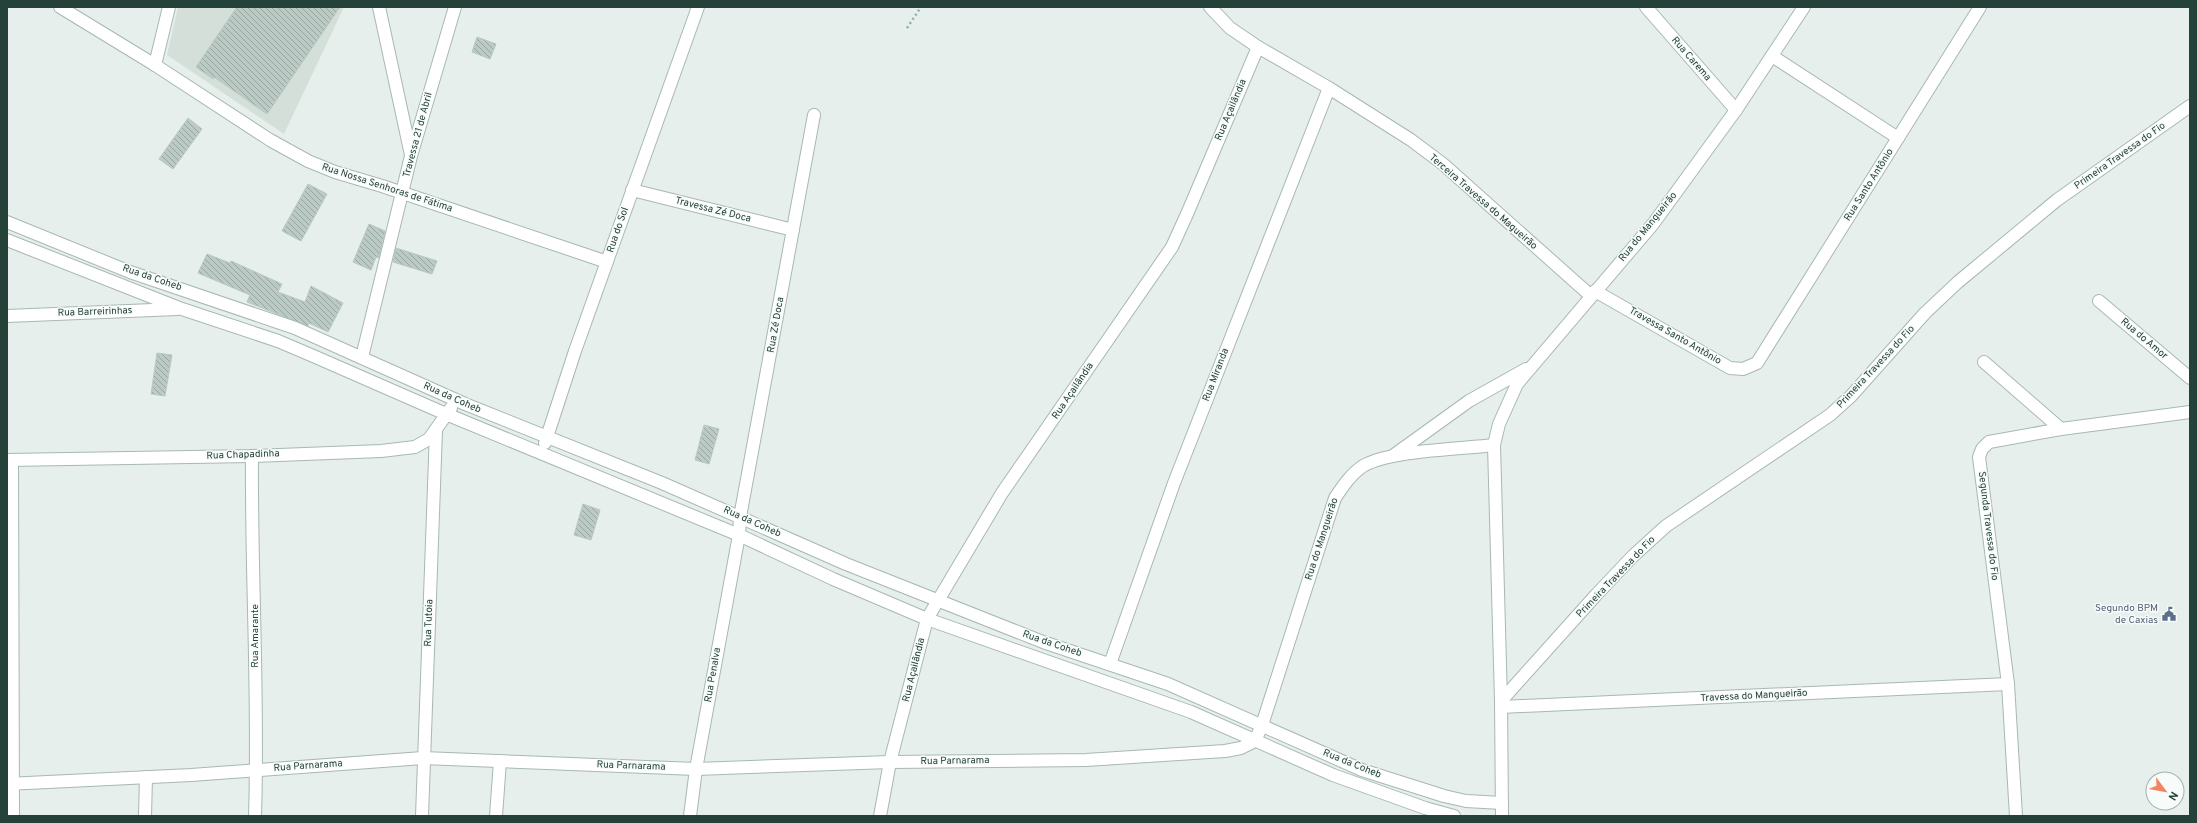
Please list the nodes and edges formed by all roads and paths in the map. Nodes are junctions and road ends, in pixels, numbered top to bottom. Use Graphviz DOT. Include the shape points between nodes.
graph roads {
  1 [pos="60,7"];
  2 [pos="169,7"];
  3 [pos="379,7"];
  4 [pos="455,7"];
  5 [pos="698,7"];
  6 [pos="921,7"];
  7 [pos="1210,7"];
  8 [pos="1646,7"];
  9 [pos="1980,7"];
  10 [pos="1799,10"];
  11 [pos="907,28"];
  12 [pos="1258,47"];
  13 [pos="1772,56"];
  14 [pos="154,65"];
  15 [pos="1329,88"];
  16 [pos="2190,106"];
  17 [pos="1736,110"];
  18 [pos="814,115"];
  19 [pos="1898,138"];
  20 [pos="411,156"];
  21 [pos="632,190"];
  22 [pos="403,193"];
  23 [pos="7,222"];
  24 [pos="793,230"];
  25 [pos="7,240"];
  26 [pos="607,262"];
  27 [pos="1593,294"];
  28 [pos="2099,301"];
  29 [pos="182,309"];
  30 [pos="7,316"];
  31 [pos="362,357"];
  32 [pos="1757,362"];
  33 [pos="1984,362"];
  34 [pos="1533,366"];
  35 [pos="2190,378"];
  36 [pos="456,400"];
  37 [pos="2190,412"];
  38 [pos="446,414"];
  39 [pos="2061,429"];
  40 [pos="436,431"];
  41 [pos="546,437"];
  42 [pos="1494,445"];
  43 [pos="542,454"];
  44 [pos="1393,455"];
  45 [pos="252,456"];
  46 [pos="9,460"];
  47 [pos="740,517"];
  48 [pos="739,535"];
  49 [pos="938,601"];
  50 [pos="927,619"];
  51 [pos="1110,664"];
  52 [pos="2008,684"];
  53 [pos="1501,704"];
  54 [pos="1262,725"];
  55 [pos="1255,741"];
  56 [pos="423,758"];
  57 [pos="500,761"];
  58 [pos="890,762"];
  59 [pos="257,769"];
  60 [pos="696,769"];
  61 [pos="146,777"];
  62 [pos="10,784"];
  63 [pos="1502,803"];
  64 [pos="13,816"];
  65 [pos="145,816"];
  66 [pos="255,816"];
  67 [pos="422,816"];
  68 [pos="496,816"];
  69 [pos="690,816"];
  70 [pos="880,816"];
  71 [pos="1454,816"];
  72 [pos="1502,816"];
  73 [pos="2016,816"];
  1 -- 14 [label="street, Rua Nossa Senhoras de Fátima"];
  2 -- 14 [label="street"];
  3 -- 20 [label="street"];
  4 -- 20 [label="street, Travessa 21 de Abril"];
  5 -- 21 [label="street, Rua do Sol"];
  6 -- 11 [label="path"];
  7 -- 12 [label="street" via="1230,28"];
  8 -- 17 [label="street, Rua Carema"];
  9 -- 19 [label="street, Rua Santo Antônio"];
  10 -- 13 [label="street, Rua do Mangueirão"];
  12 -- 15 [label="street"];
  12 -- 49 [label="street, Rua Açailândia" via="1172,247 1002,494"];
  13 -- 17 [label="street, Rua do Mangueirão"];
  13 -- 19 [label="street"];
  14 -- 22 [label="street, Rua Nossa Senhoras de Fátima" via="270,140 308,161"];
  15 -- 27 [label="street, Terceira Travessa do Magueirão" via="1443,164"];
  15 -- 51 [label="street, Rua Miranda" via="1174,483"];
  16 -- 53 [label="street, Primeira Travessa do Fio" via="2057,200 1958,282 1830,415 1666,526 1596,595"];
  17 -- 27 [label="street, Rua do Mangueirão" via="1653,224"];
  18 -- 24 [label="street, Rua Zé Doca"];
  19 -- 32 [label="street, Rua Santo Antônio"];
  20 -- 22 [label="street, Travessa 21 de Abril"];
  21 -- 24 [label="street, Travessa Zé Doca"];
  21 -- 26 [label="street, Rua do Sol"];
  22 -- 26 [label="street, Rua Nossa Senhoras de Fátima"];
  22 -- 31 [label="street, Travessa 21 de Abril"];
  23 -- 31 [label="street, Rua da Coheb" via="130,272 258,314"];
  24 -- 47 [label="street, Rua Zé Doca"];
  25 -- 29 [label="street, Rua da Coheb"];
  26 -- 41 [label="street, Rua do Sol"];
  27 -- 32 [label="street, Travessa Santo Antônio" via="1730,368 1743,369"];
  27 -- 34 [label="street, Rua do Mangueirão"];
  28 -- 35 [label="street, Rua do Amor"];
  29 -- 30 [label="street, Rua Barreirinhas"];
  29 -- 38 [label="street, Rua da Coheb" via="278,341"];
  31 -- 36 [label="street, Rua da Coheb"];
  33 -- 39 [label="street"];
  34 -- 42 [label="street, Rua do Mangueirão" via="1517,384 1507,402"];
  34 -- 44 [label="street" via="1469,400"];
  36 -- 38 [label="street, Rua Chapadinha"];
  36 -- 41 [label="street, Rua da Coheb"];
  37 -- 39 [label="street, Segunda Travessa do Fio"];
  38 -- 40 [label="street, Rua Chapadinha"];
  38 -- 43 [label="street, Rua da Coheb"];
  39 -- 52 [label="street, Segunda Travessa do Fio" via="1989,442 1979,457"];
  40 -- 45 [label="street, Rua Chapadinha" via="429,439 415,447 381,451"];
  40 -- 56 [label="street, Rua Tutoia"];
  41 -- 43 [label="street, Rua do Sol"];
  41 -- 47 [label="street, Rua da Coheb"];
  42 -- 44 [label="street, Rua do Mangueirão"];
  42 -- 53 [label="street, Rua do Mangueirão"];
  43 -- 48 [label="street, Rua da Coheb"];
  44 -- 54 [label="street, Rua do Mangueirão" via="1364,466 1345,482 1335,498"];
  45 -- 46 [label="street, Rua Chapadinha"];
  45 -- 59 [label="street, Rua Amarante"];
  46 -- 62 [label="street"];
  47 -- 48 [label="street, Rua Zé Doca"];
  47 -- 49 [label="street, Rua da Coheb"];
  48 -- 50 [label="street, Rua da Coheb"];
  48 -- 60 [label="street, Rua Penalva"];
  49 -- 50 [label="street, Rua Açailândia"];
  49 -- 51 [label="street, Rua da Coheb" via="1043,642"];
  50 -- 55 [label="street, Rua da Coheb" via="1191,712"];
  50 -- 58 [label="street, Rua Açailândia"];
  51 -- 54 [label="street, Rua da Coheb" via="1168,684"];
  52 -- 53 [label="street, Travessa do Mangueirão"];
  52 -- 73 [label="street, Segunda Travessa do Fio"];
  53 -- 63 [label="street, Rua do Mangueirão"];
  54 -- 55 [label="street, Rua do Mangueirão"];
  54 -- 63 [label="street, Rua da Coheb" via="1362,770 1444,796 1466,801"];
  55 -- 58 [label="street, Rua Parnarama" via="1241,748 1182,755 1086,760"];
  55 -- 71 [label="street, Rua da Coheb" via="1333,775 1424,808"];
  56 -- 57 [label="street, Rua Parnarama"];
  56 -- 59 [label="street, Rua Parnarama"];
  56 -- 67 [label="street, Rua Tutoia"];
  57 -- 60 [label="street, Rua Parnarama"];
  57 -- 68 [label="street"];
  58 -- 60 [label="street, Rua Parnarama"];
  58 -- 70 [label="street, Rua Açailândia"];
  59 -- 61 [label="street, Rua Parnarama"];
  59 -- 66 [label="street, Rua Amarante"];
  60 -- 69 [label="street, Rua Penalva"];
  61 -- 62 [label="street, Rua Parnarama"];
  61 -- 65 [label="street"];
  62 -- 64 [label="street"];
  63 -- 72 [label="street, Rua do Mangueirão"];
}
